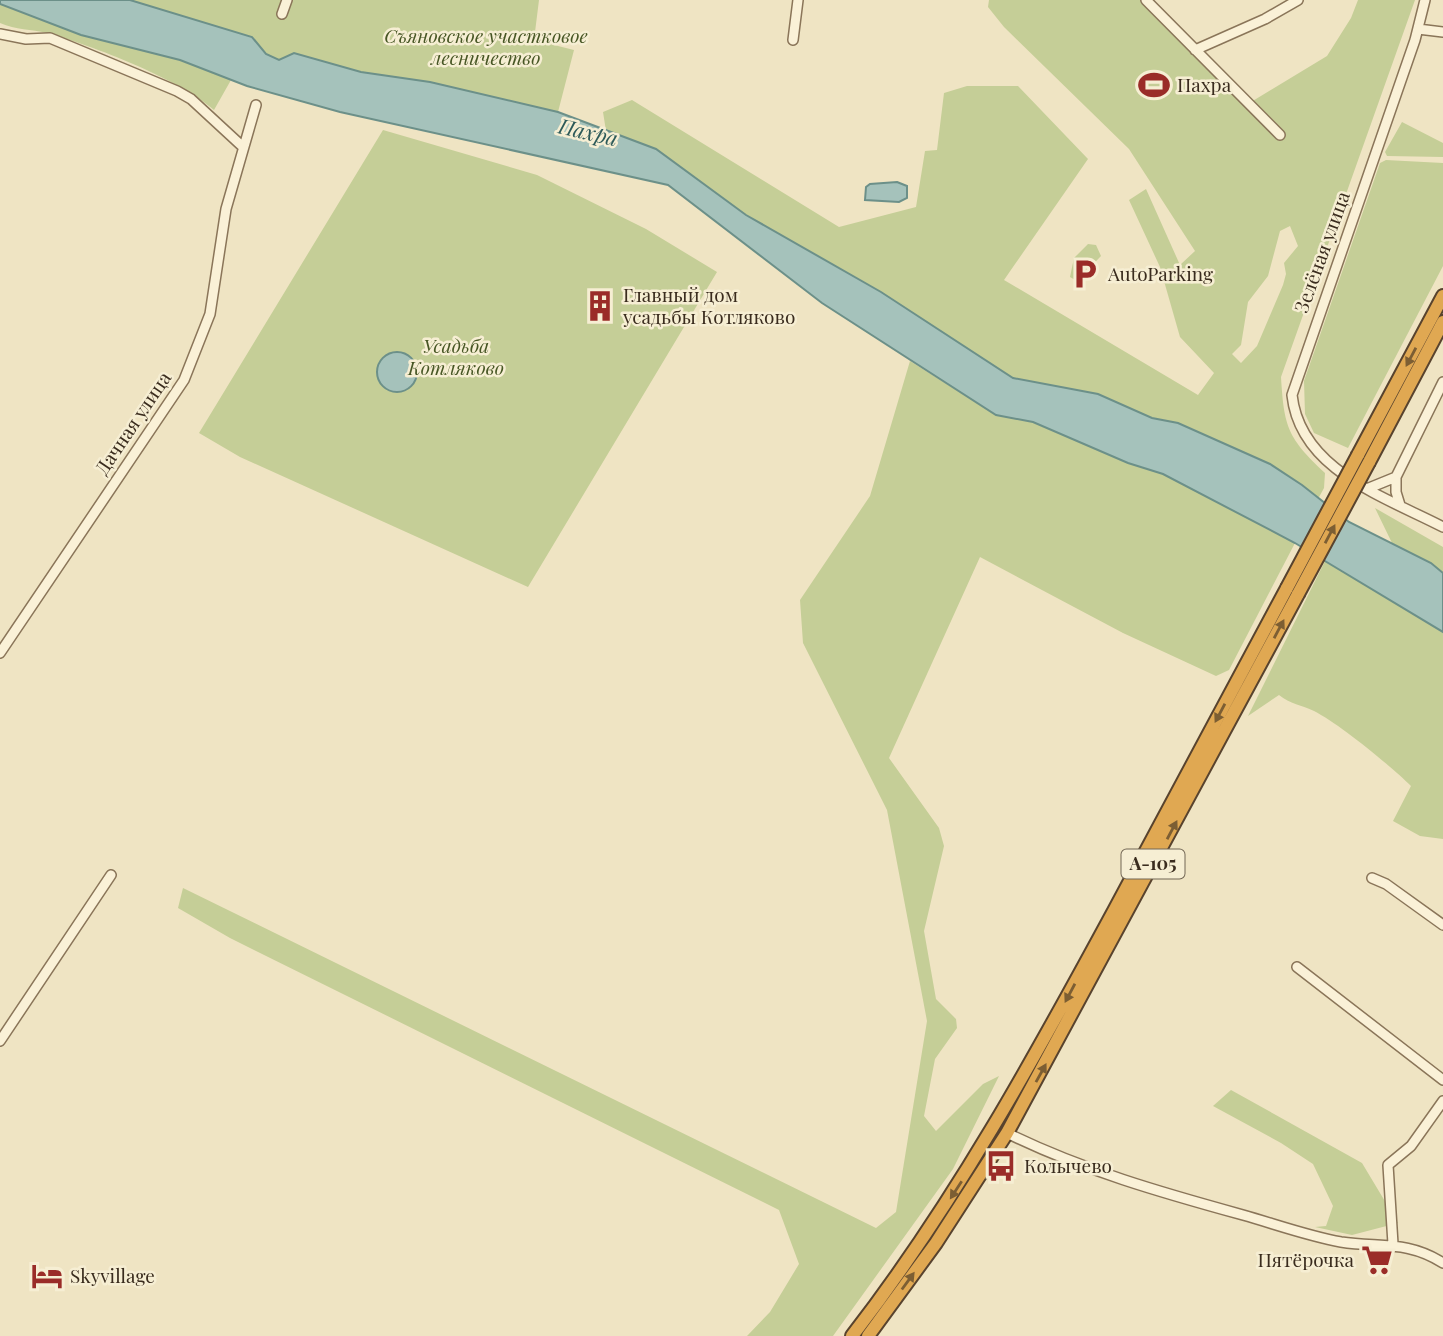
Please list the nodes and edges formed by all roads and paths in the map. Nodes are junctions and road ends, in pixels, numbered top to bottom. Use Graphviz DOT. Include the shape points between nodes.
graph roads {
  1 [pos="287,0"];
  2 [pos="798,0"];
  3 [pos="1146,0"];
  4 [pos="1298,0"];
  5 [pos="1425,0"];
  6 [pos="282,14"];
  7 [pos="1418,29"];
  8 [pos="1443,32"];
  9 [pos="0,34"];
  10 [pos="793,40"];
  11 [pos="1195,50"];
  12 [pos="256,105"];
  13 [pos="1280,135"];
  14 [pos="243,147"];
  15 [pos="1443,296"];
  16 [pos="1443,322"];
  17 [pos="1443,382"];
  18 [pos="1364,458"];
  19 [pos="1396,477"];
  20 [pos="1368,488"];
  21 [pos="1400,505"];
  22 [pos="1443,527"];
  23 [pos="1292,591"];
  24 [pos="0,653"];
  25 [pos="111,875"];
  26 [pos="1372,878"];
  27 [pos="1443,925"];
  28 [pos="1297,967"];
  29 [pos="0,1041"];
  30 [pos="1443,1080"];
  31 [pos="1443,1101"];
  32 [pos="1007,1133"];
  33 [pos="1393,1244"];
  34 [pos="1443,1263"];
  35 [pos="852,1336"];
  36 [pos="868,1336"];
  1 -- 6 [label="street"];
  2 -- 10 [label="street"];
  3 -- 11 [label="street"];
  4 -- 11 [label="street"];
  5 -- 7 [label="street, Зелёная улица"];
  7 -- 8 [label="street"];
  7 -- 20 [label="street, Зелёная улица" via="1292,390 1293,412 1311,445 1331,467"];
  9 -- 14 [label="street" via="50,38 177,91"];
  11 -- 13 [label="street"];
  12 -- 14 [label="street, Дачная улица"];
  14 -- 24 [label="street, Дачная улица" via="226,209 210,314 184,380"];
  15 -- 18 [label="highway, А-105, one-way"];
  16 -- 18 [label="highway, А-105"];
  17 -- 19 [label="street"];
  18 -- 23 [label="highway, А-105, bridge"];
  19 -- 20 [label="street"];
  19 -- 21 [label="street"];
  20 -- 21 [label="street, Зелёная улица"];
  21 -- 22 [label="street, Зелёная улица"];
  32 -- 23 [label="highway, А-105, one-way"];
  23 -- 35 [label="highway, А-105, one-way" via="992,1133 924,1238"];
  25 -- 29 [label="street"];
  26 -- 27 [label="street"];
  28 -- 30 [label="street"];
  31 -- 33 [label="street" via="1412,1146 1388,1165"];
  32 -- 33 [label="street" via="1154,1190 1341,1242"];
  36 -- 32 [label="highway, А-105, one-way" via="936,1243"];
  33 -- 34 [label="street" via="1430,1254"];
}
